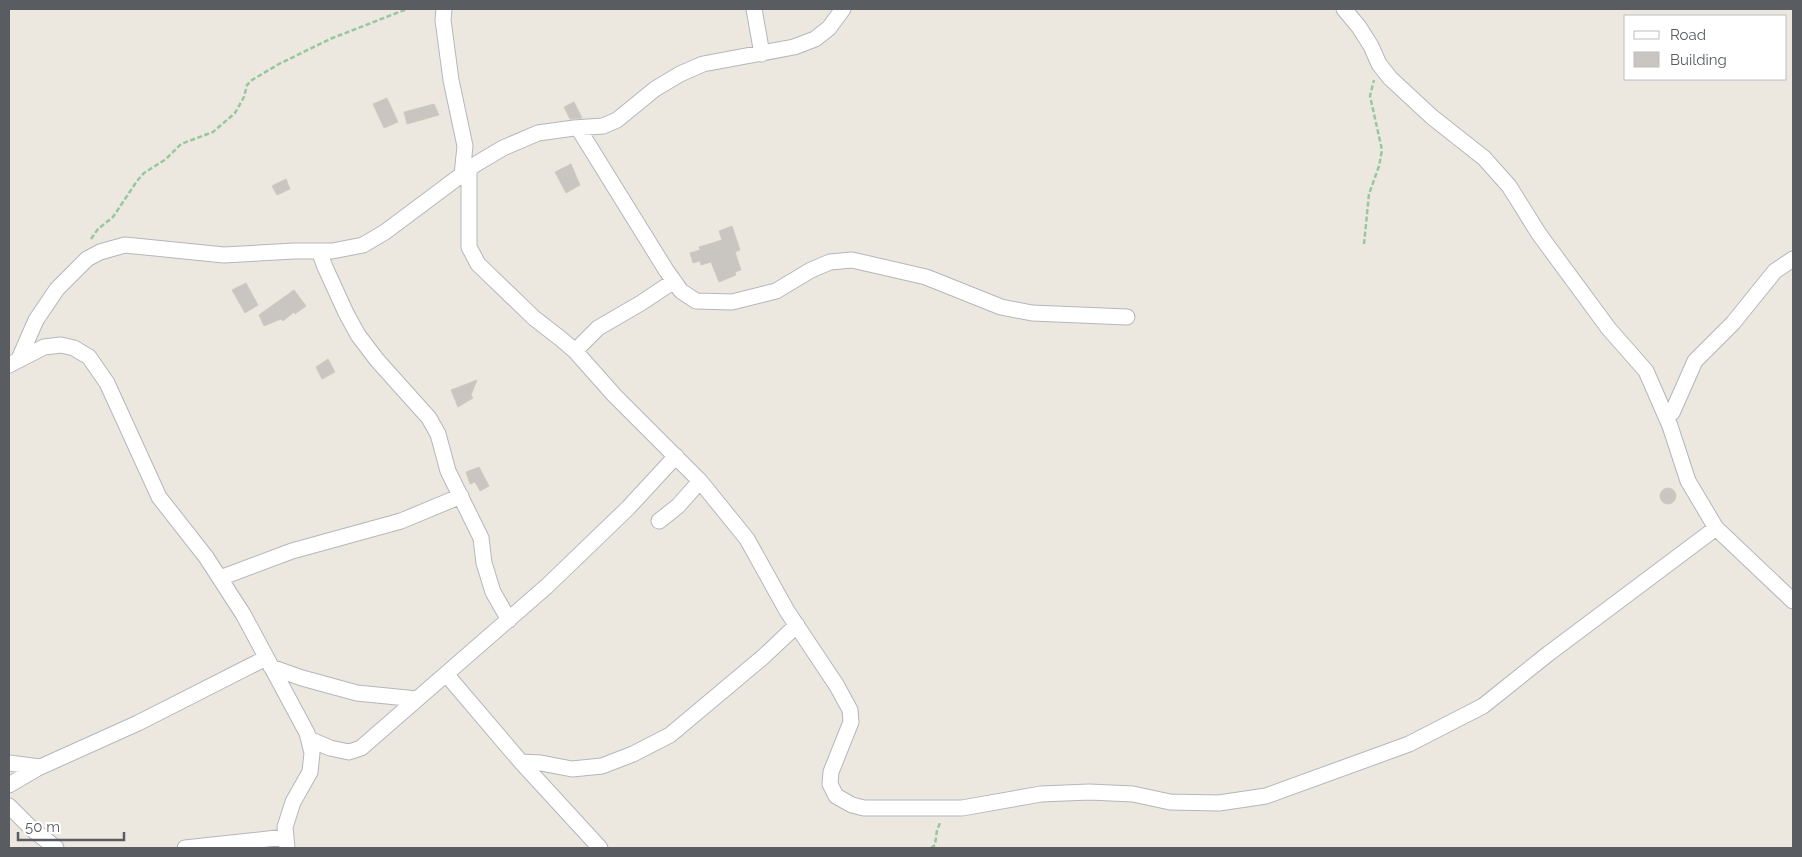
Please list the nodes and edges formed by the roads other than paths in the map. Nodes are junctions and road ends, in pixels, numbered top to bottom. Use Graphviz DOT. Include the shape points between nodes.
graph roads {
  1 [pos="444,9"];
  2 [pos="754,9"];
  3 [pos="843,9"];
  4 [pos="1344,9"];
  5 [pos="762,54"];
  6 [pos="578,128"];
  7 [pos="465,172"];
  8 [pos="319,251"];
  9 [pos="1793,259"];
  10 [pos="674,281"];
  11 [pos="1127,317"];
  12 [pos="575,352"];
  13 [pos="14,362"];
  14 [pos="1672,414"];
  15 [pos="676,456"];
  16 [pos="700,481"];
  17 [pos="461,496"];
  18 [pos="659,521"];
  19 [pos="1716,528"];
  20 [pos="220,578"];
  21 [pos="1793,601"];
  22 [pos="509,620"];
  23 [pos="796,625"];
  24 [pos="269,663"];
  25 [pos="446,674"];
  26 [pos="417,699"];
  27 [pos="309,740"];
  28 [pos="521,762"];
  29 [pos="9,763"];
  30 [pos="40,767"];
  31 [pos="9,785"];
  32 [pos="9,806"];
  33 [pos="287,843"];
  34 [pos="200,847"];
  35 [pos="56,848"];
  36 [pos="185,848"];
  37 [pos="600,848"];
  1 -- 7 [label="street" via="451,80 465,146"];
  2 -- 5 [label="street"];
  3 -- 5 [label="street" via="829,28 815,39"];
  4 -- 19 [label="street" via="1390,78 1432,118 1484,158 1509,186 1539,234 1609,329 1646,371 1670,426 1688,481"];
  5 -- 6 [label="street" via="704,64 655,89 617,120 603,126"];
  6 -- 7 [label="street" via="538,133 503,148"];
  6 -- 10 [label="street"];
  7 -- 8 [label="street" via="363,245"];
  7 -- 12 [label="street" via="469,247 478,264"];
  8 -- 13 [label="street" via="224,255 125,245 100,252 87,259 57,289"];
  8 -- 17 [label="street" via="358,335 429,418 438,434 448,471"];
  9 -- 14 [label="street" via="1775,271 1733,324 1696,361"];
  10 -- 11 [label="street" via="681,291 696,301 732,302 776,291 830,262 852,260 926,277 1001,307 1032,313"];
  10 -- 12 [label="street" via="598,328"];
  12 -- 15 [label="street"];
  13 -- 20 [label="street" via="44,347 61,345 90,357 106,383 159,497"];
  15 -- 16 [label="street"];
  15 -- 22 [label="street" via="628,508"];
  16 -- 18 [label="street"];
  16 -- 23 [label="street" via="747,539"];
  17 -- 20 [label="street" via="401,521 292,551"];
  17 -- 22 [label="street" via="480,538 493,592"];
  19 -- 21 [label="street"];
  19 -- 23 [label="street" via="1483,706 1409,744 1349,767 1266,796 1219,803 1170,802 1133,794 1088,792 1040,794 955,808 864,808 852,805 836,796 830,784 830,772 852,722 850,710"];
  20 -- 24 [label="street"];
  22 -- 25 [label="street"];
  23 -- 28 [label="street" via="670,735 633,754 602,766 572,769"];
  24 -- 26 [label="street" via="309,681 357,693"];
  24 -- 27 [label="street"];
  24 -- 30 [label="street"];
  25 -- 26 [label="street"];
  25 -- 28 [label="street"];
  26 -- 27 [label="street" via="362,748 349,752"];
  27 -- 33 [label="street" via="312,753 310,772 293,802 285,827"];
  28 -- 37 [label="street"];
  29 -- 30 [label="street"];
  30 -- 31 [label="street"];
  32 -- 35 [label="street"];
  33 -- 34 [label="street"];
  34 -- 36 [label="street"];
}
